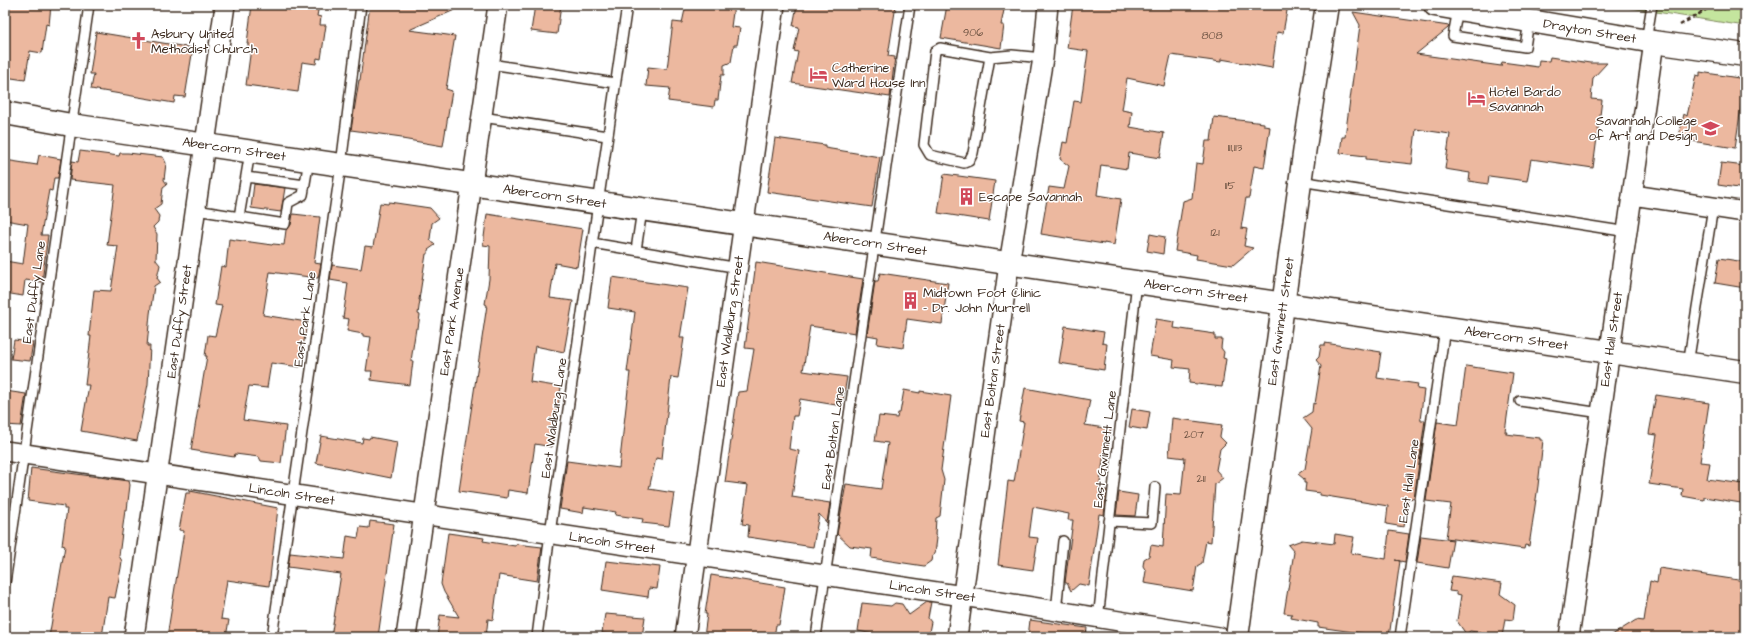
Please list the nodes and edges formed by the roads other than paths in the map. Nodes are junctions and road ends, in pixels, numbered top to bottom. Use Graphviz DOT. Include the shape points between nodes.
graph roads {
  1 [pos="89,5"];
  2 [pos="225,5"];
  3 [pos="361,5"];
  4 [pos="498,5"];
  5 [pos="627,5"];
  6 [pos="775,5"];
  7 [pos="910,5"];
  8 [pos="1048,5"];
  9 [pos="1327,5"];
  10 [pos="1435,5"];
  11 [pos="1652,5"];
  12 [pos="1472,9"];
  13 [pos="1529,21"];
  14 [pos="1650,41"];
  15 [pos="1745,56"];
  16 [pos="990,57"];
  17 [pos="1043,58"];
  18 [pos="490,64"];
  19 [pos="615,83"];
  20 [pos="5,113"];
  21 [pos="482,117"];
  22 [pos="71,125"];
  23 [pos="607,136"];
  24 [pos="205,145"];
  25 [pos="250,152"];
  26 [pos="309,160"];
  27 [pos="341,165"];
  28 [pos="246,177"];
  29 [pos="1300,181"];
  30 [pos="472,184"];
  31 [pos="305,185"];
  32 [pos="1633,195"];
  33 [pos="598,203"];
  34 [pos="1713,207"];
  35 [pos="196,210"];
  36 [pos="642,210"];
  37 [pos="1745,212"];
  38 [pos="239,217"];
  39 [pos="745,225"];
  40 [pos="1628,232"];
  41 [pos="592,243"];
  42 [pos="875,244"];
  43 [pos="636,250"];
  44 [pos="1009,264"];
  45 [pos="739,268"];
  46 [pos="1137,282"];
  47 [pos="1283,304"];
  48 [pos="1445,328"];
  49 [pos="1610,352"];
  50 [pos="1688,364"];
  51 [pos="1745,372"];
  52 [pos="1520,401"];
  53 [pos="1601,413"];
  54 [pos="5,451"];
  55 [pos="24,454"];
  56 [pos="157,474"];
  57 [pos="1155,487"];
  58 [pos="293,495"];
  59 [pos="424,515"];
  60 [pos="1109,521"];
  61 [pos="550,533"];
  62 [pos="1063,542"];
  63 [pos="697,557"];
  64 [pos="825,577"];
  65 [pos="5,583"];
  66 [pos="963,596"];
  67 [pos="1056,612"];
  68 [pos="1098,619"];
  69 [pos="134,637"];
  70 [pos="272,637"];
  71 [pos="406,637"];
  72 [pos="537,637"];
  73 [pos="685,637"];
  74 [pos="816,637"];
  75 [pos="957,637"];
  76 [pos="1219,637"];
  77 [pos="1237,637"];
  78 [pos="1400,637"];
  79 [pos="1569,637"];
  1 -- 22 [label="lane, East Duffy Lane"];
  2 -- 24 [label="street, East Duffy Street"];
  3 -- 27 [label="lane, East Park Lane"];
  4 -- 18 [label="street, East Park Avenue"];
  5 -- 19 [label="lane, East Waldburg Lane"];
  6 -- 39 [label="street, East Waldburg Street"];
  7 -- 42 [label="lane, East Bolton Lane"];
  8 -- 17 [label="street, East Bolton Street"];
  9 -- 29 [label="street, East Gwinnett Street"];
  10 -- 12 [label="street, Drayton Street"];
  11 -- 14 [label="lane"];
  12 -- 13 [label="street, Drayton Street"];
  12 -- 13 [label="lane" via="1453,36 1525,47"];
  13 -- 14 [label="street, Drayton Street"];
  14 -- 15 [label="street, Drayton Street"];
  14 -- 32 [label="street, East Hall Street"];
  16 -- 16 [label="lane" via="940,48 935,51 924,145 930,156 964,163 969,161 973,153"];
  16 -- 17 [label="lane" via="1012,55"];
  17 -- 44 [label="street, East Bolton Street"];
  18 -- 19 [label="lane"];
  18 -- 21 [label="street, East Park Avenue"];
  19 -- 23 [label="lane, East Waldburg Lane"];
  20 -- 22 [label="street, Abercorn Street"];
  21 -- 23 [label="lane"];
  21 -- 30 [label="street, East Park Avenue"];
  22 -- 24 [label="street, Abercorn Street"];
  22 -- 55 [label="lane, East Duffy Lane"];
  23 -- 33 [label="lane, East Waldburg Lane"];
  24 -- 25 [label="street, Abercorn Street"];
  24 -- 35 [label="street, East Duffy Street"];
  25 -- 26 [label="street, Abercorn Street"];
  25 -- 28 [label="lane"];
  26 -- 27 [label="street, Abercorn Street"];
  26 -- 31 [label="lane"];
  27 -- 30 [label="street, Abercorn Street"];
  27 -- 58 [label="lane, East Park Lane"];
  28 -- 31 [label="lane"];
  28 -- 38 [label="lane"];
  29 -- 40 [label="lane"];
  29 -- 47 [label="street, East Gwinnett Street"];
  30 -- 33 [label="street, Abercorn Street"];
  30 -- 59 [label="street, East Park Avenue"];
  31 -- 38 [label="lane" via="303,195 288,203 285,224"];
  32 -- 34 [label="street"];
  32 -- 40 [label="street, East Hall Street"];
  33 -- 36 [label="street, Abercorn Street"];
  33 -- 41 [label="lane, East Waldburg Lane"];
  34 -- 37 [label="street"];
  34 -- 50 [label="lane"];
  35 -- 38 [label="lane"];
  35 -- 56 [label="street, East Duffy Street"];
  36 -- 39 [label="street, Abercorn Street"];
  36 -- 43 [label="lane"];
  39 -- 42 [label="street, Abercorn Street"];
  39 -- 45 [label="street, East Waldburg Street"];
  40 -- 49 [label="street, East Hall Street"];
  41 -- 43 [label="lane"];
  41 -- 61 [label="lane, East Waldburg Lane"];
  42 -- 44 [label="street, Abercorn Street"];
  42 -- 64 [label="lane, East Bolton Lane"];
  43 -- 45 [label="lane"];
  44 -- 46 [label="street, Abercorn Street"];
  44 -- 66 [label="street, East Bolton Street"];
  45 -- 63 [label="street, East Waldburg Street"];
  46 -- 47 [label="street, Abercorn Street"];
  46 -- 60 [label="lane, East Gwinnett Lane"];
  47 -- 48 [label="street, Abercorn Street"];
  47 -- 77 [label="street, East Gwinnett Street"];
  48 -- 49 [label="street, Abercorn Street"];
  48 -- 78 [label="lane, East Hall Lane"];
  49 -- 50 [label="street, Abercorn Street"];
  49 -- 53 [label="street, East Hall Street"];
  50 -- 51 [label="street, Abercorn Street"];
  52 -- 53 [label="lane"];
  53 -- 79 [label="street, East Hall Street"];
  54 -- 55 [label="street, Lincoln Street"];
  55 -- 56 [label="street, Lincoln Street"];
  55 -- 65 [label="lane, East Duffy Lane"];
  56 -- 58 [label="street, Lincoln Street"];
  56 -- 69 [label="street, East Duffy Street"];
  57 -- 60 [label="lane" via="1152,523"];
  58 -- 59 [label="street, Lincoln Street"];
  58 -- 70 [label="lane, East Park Lane"];
  59 -- 61 [label="street, Lincoln Street"];
  59 -- 71 [label="street, East Park Avenue"];
  60 -- 68 [label="lane, East Gwinnett Lane"];
  61 -- 63 [label="street, Lincoln Street"];
  61 -- 72 [label="lane, East Waldburg Lane"];
  62 -- 67 [label="lane"];
  63 -- 64 [label="street, Lincoln Street"];
  63 -- 73 [label="street, East Waldburg Street"];
  64 -- 66 [label="street, Lincoln Street"];
  64 -- 74 [label="lane, East Bolton Lane"];
  66 -- 67 [label="street, Lincoln Street"];
  66 -- 75 [label="street, East Bolton Street"];
  67 -- 68 [label="street, Lincoln Street"];
  68 -- 76 [label="street, Lincoln Street"];
}
